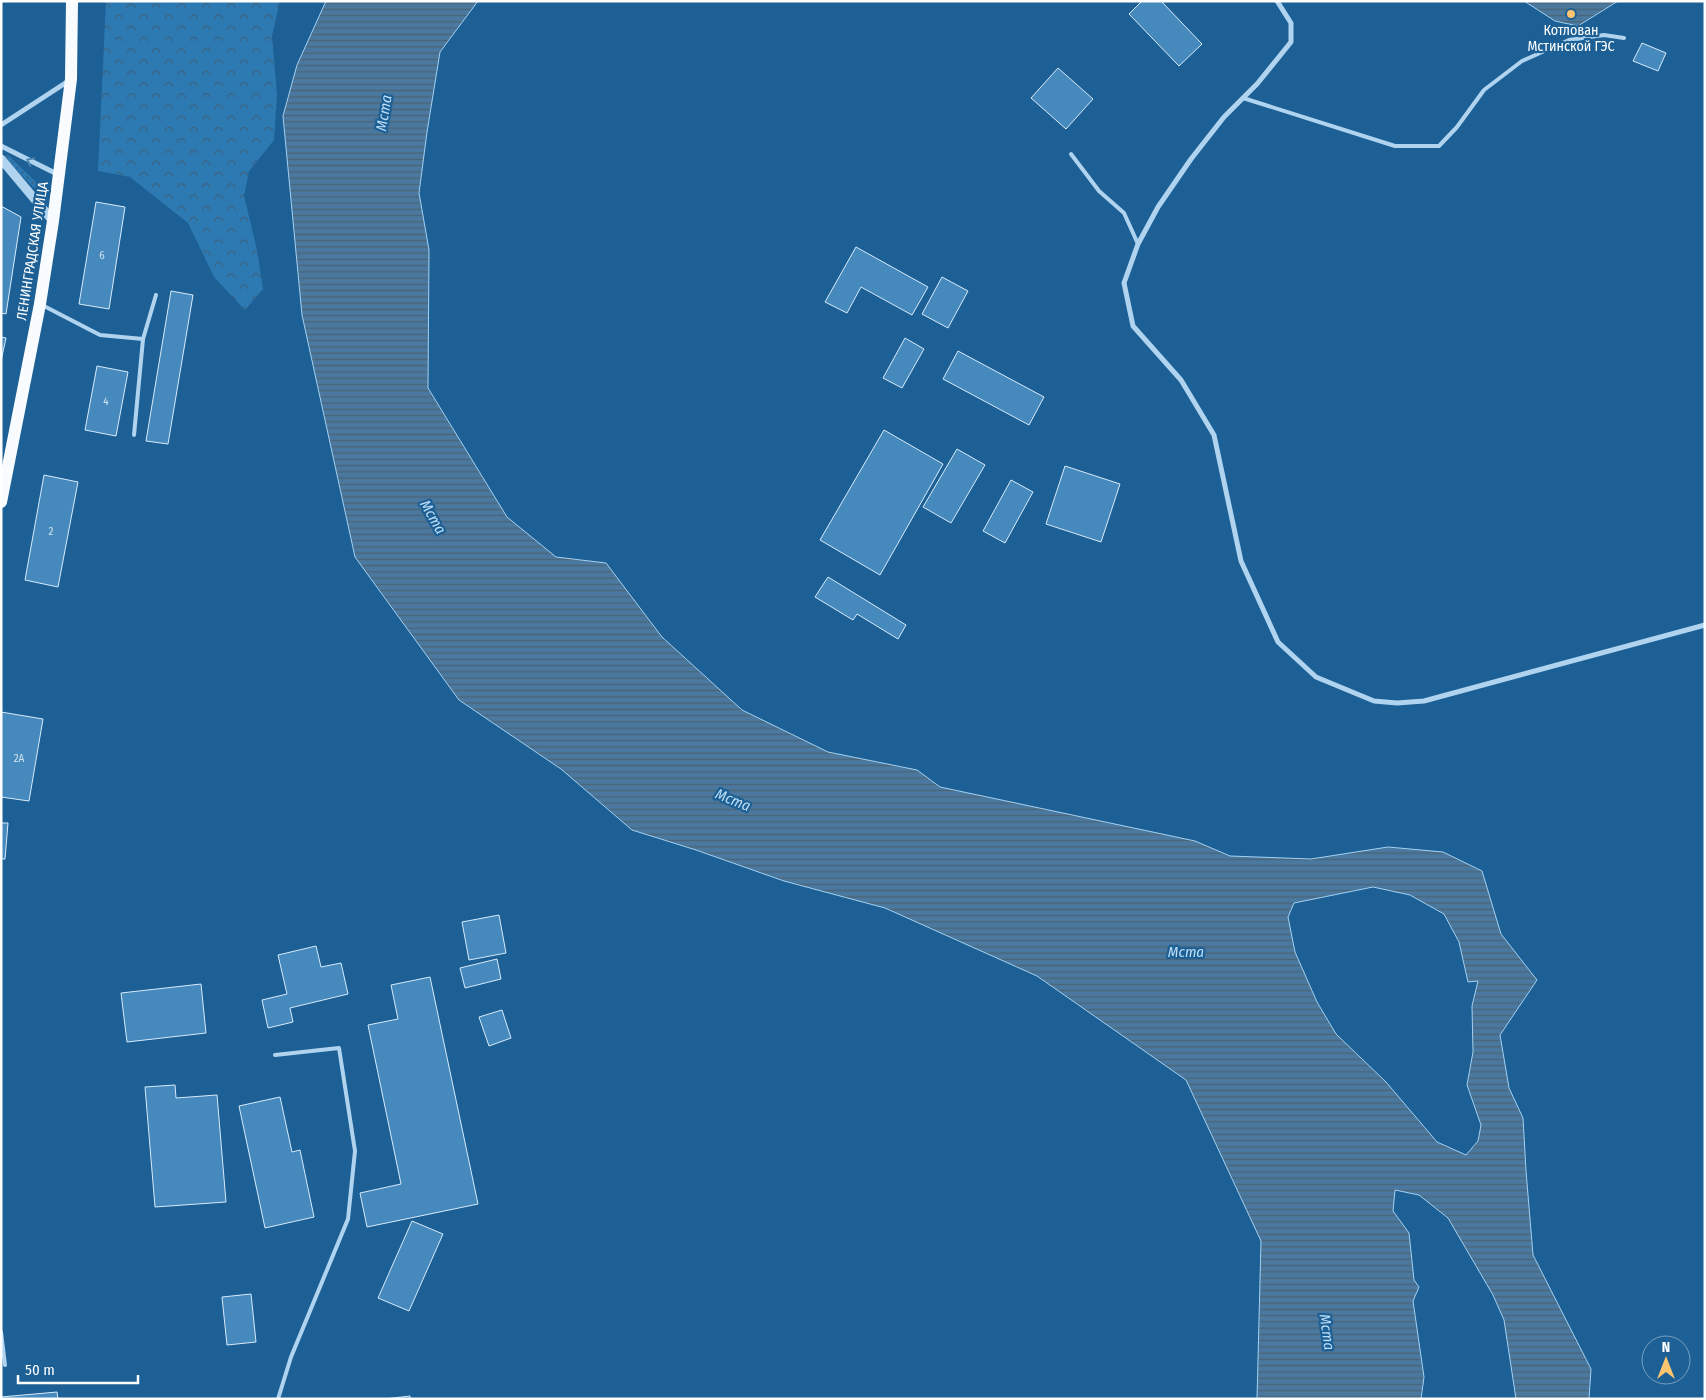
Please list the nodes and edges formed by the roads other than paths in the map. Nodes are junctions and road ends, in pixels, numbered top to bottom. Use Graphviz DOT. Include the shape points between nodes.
graph roads {
  1 [pos="72,1"];
  2 [pos="1276,1"];
  3 [pos="1624,38"];
  4 [pos="71,79"];
  5 [pos="1243,98"];
  6 [pos="1,125"];
  7 [pos="1,146"];
  8 [pos="1071,154"];
  9 [pos="1,159"];
  10 [pos="59,175"];
  11 [pos="53,221"];
  12 [pos="1138,244"];
  13 [pos="156,295"];
  14 [pos="40,304"];
  15 [pos="143,339"];
  16 [pos="134,435"];
  17 [pos="1,502"];
  18 [pos="1705,625"];
  19 [pos="275,1055"];
  20 [pos="1,1332"];
  21 [pos="5,1365"];
  22 [pos="278,1399"];
  1 -- 4 [label="main road, ЛЕНИНГРАДСКАЯ УЛИЦА"];
  2 -- 5 [label="street" via="1291,23 1291,42"];
  3 -- 5 [label="lane" via="1604,35 1569,40 1522,61 1484,90 1439,146 1395,146"];
  4 -- 6 [label="street"];
  4 -- 10 [label="main road, ЛЕНИНГРАДСКАЯ УЛИЦА"];
  5 -- 12 [label="street" via="1191,159"];
  10 -- 7 [label="street, one-way"];
  8 -- 12 [label="lane" via="1098,190 1124,212"];
  9 -- 11 [label="street"];
  10 -- 11 [label="main road, ЛЕНИНГРАДСКАЯ УЛИЦА"];
  11 -- 14 [label="main road, ЛЕНИНГРАДСКАЯ УЛИЦА"];
  12 -- 18 [label="street" via="1124,283 1133,326 1181,380 1214,435 1241,561 1278,642 1316,677 1374,701 1424,701"];
  13 -- 15 [label="lane"];
  14 -- 15 [label="lane" via="100,335"];
  14 -- 17 [label="main road, ЛЕНИНГРАДСКАЯ УЛИЦА"];
  15 -- 16 [label="lane"];
  19 -- 22 [label="lane" via="339,1048 355,1151 348,1219 291,1357"];
  20 -- 21 [label="lane"];
}
